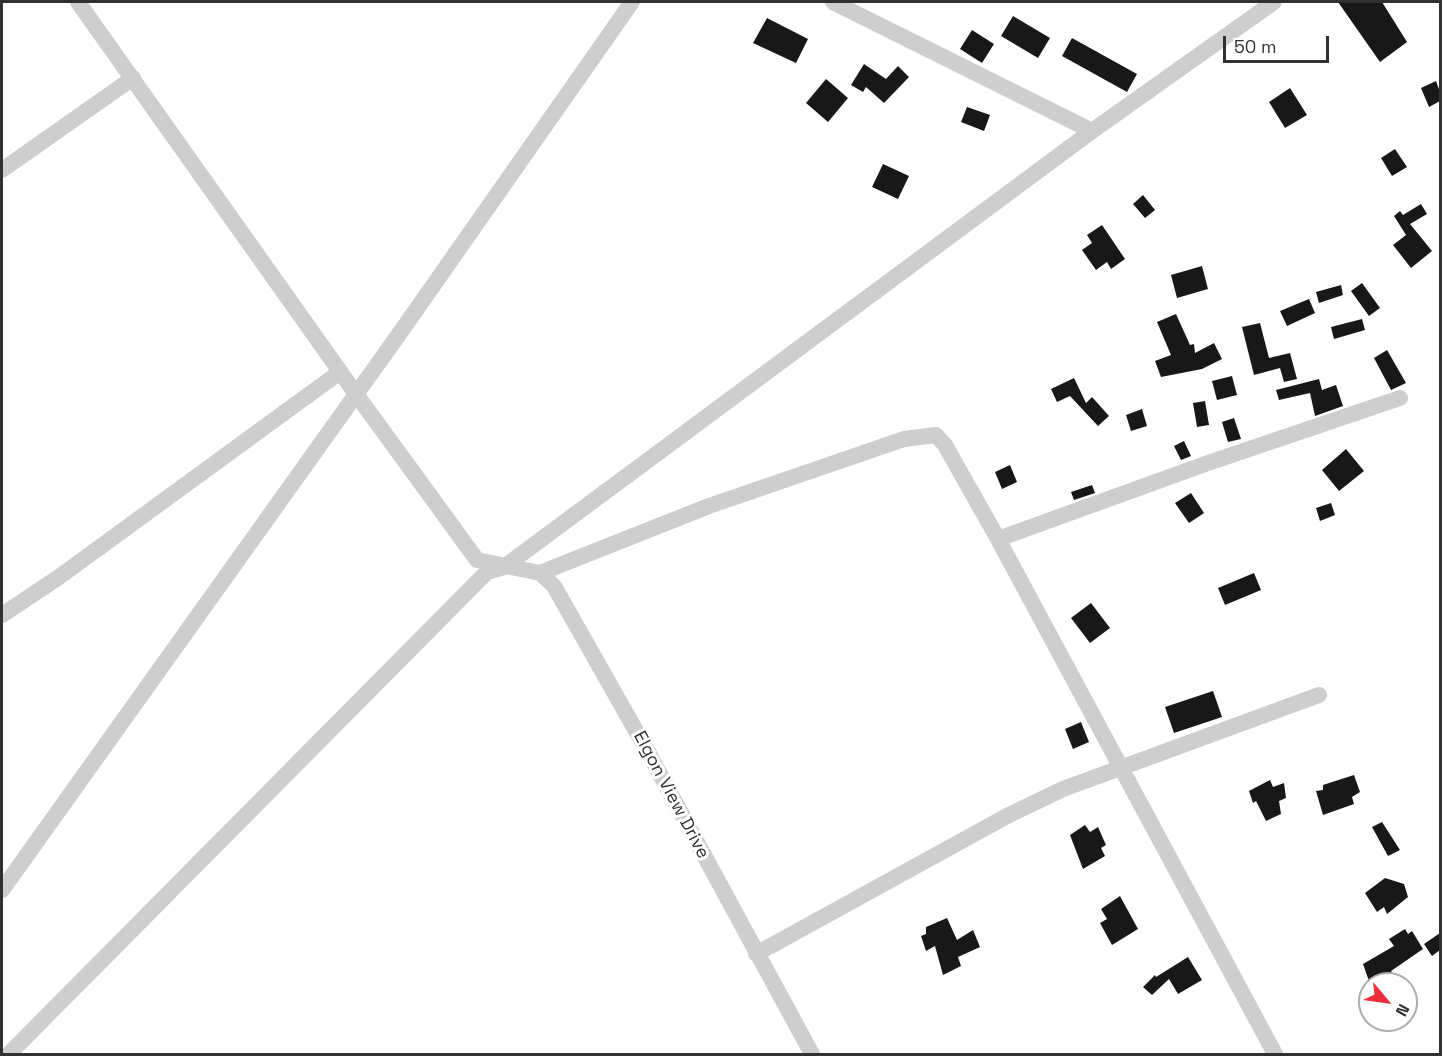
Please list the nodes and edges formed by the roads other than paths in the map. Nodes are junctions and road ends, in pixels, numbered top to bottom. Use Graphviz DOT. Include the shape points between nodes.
graph roads {
  1 [pos="78,2"];
  2 [pos="632,2"];
  3 [pos="834,2"];
  4 [pos="1274,2"];
  5 [pos="133,78"];
  6 [pos="1092,131"];
  7 [pos="2,170"];
  8 [pos="340,372"];
  9 [pos="356,394"];
  10 [pos="1400,398"];
  11 [pos="998,539"];
  12 [pos="504,567"];
  13 [pos="540,573"];
  14 [pos="2,615"];
  15 [pos="1319,694"];
  16 [pos="1120,766"];
  17 [pos="2,890"];
  18 [pos="756,954"];
  19 [pos="9,1054"];
  20 [pos="812,1054"];
  21 [pos="1275,1054"];
  1 -- 5 [label="street"];
  2 -- 9 [label="street"];
  3 -- 6 [label="street"];
  4 -- 6 [label="street"];
  5 -- 7 [label="street"];
  5 -- 8 [label="street"];
  6 -- 12 [label="street"];
  8 -- 9 [label="street"];
  8 -- 14 [label="street"];
  9 -- 12 [label="street" via="477,560"];
  9 -- 17 [label="street"];
  10 -- 11 [label="street"];
  11 -- 13 [label="street" via="945,445 936,435 923,435 709,506"];
  11 -- 16 [label="street"];
  12 -- 13 [label="street" via="523,567"];
  12 -- 19 [label="street" via="487,572"];
  13 -- 18 [label="street, Elgon View Drive" via="554,585"];
  15 -- 16 [label="street"];
  16 -- 18 [label="street" via="1007,816"];
  16 -- 21 [label="street"];
  18 -- 20 [label="street, Elgon View Drive"];
}
